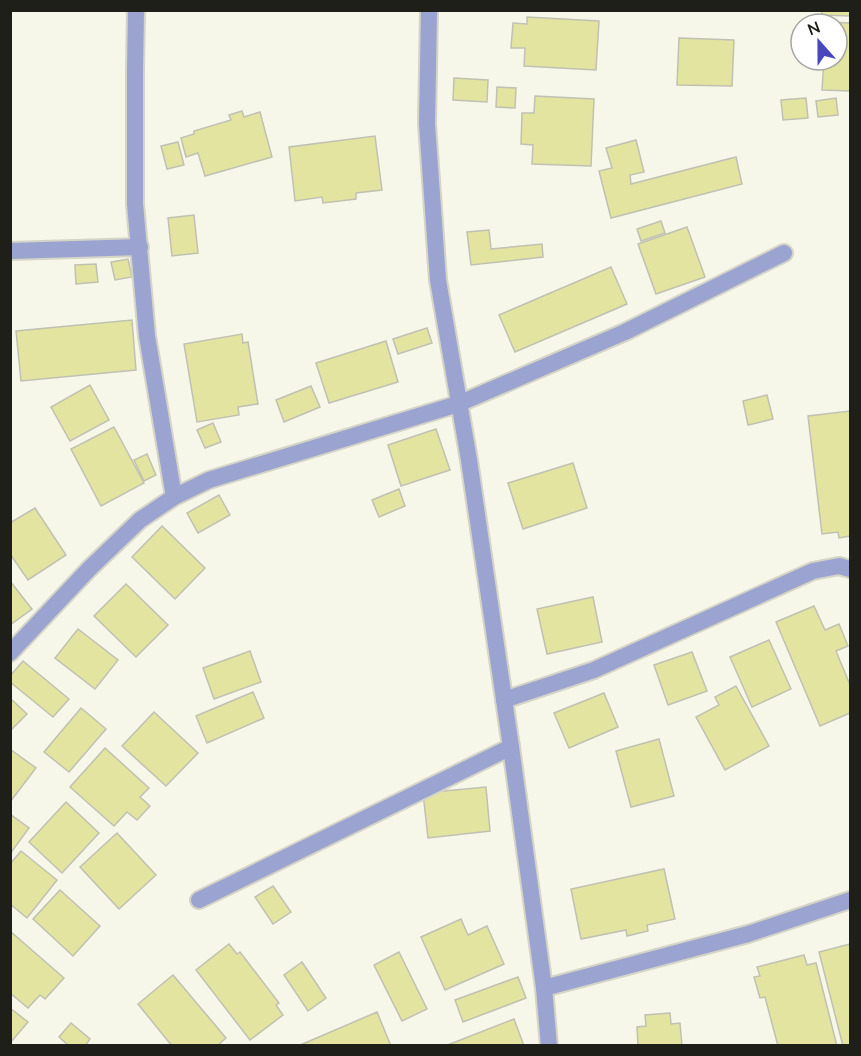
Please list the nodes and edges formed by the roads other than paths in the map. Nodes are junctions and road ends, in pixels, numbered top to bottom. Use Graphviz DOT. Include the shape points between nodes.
graph roads {
  1 [pos="136,10"];
  2 [pos="429,10"];
  3 [pos="140,247"];
  4 [pos="10,251"];
  5 [pos="784,253"];
  6 [pos="458,404"];
  7 [pos="174,497"];
  8 [pos="850,569"];
  9 [pos="10,652"];
  10 [pos="504,700"];
  11 [pos="511,747"];
  12 [pos="199,900"];
  13 [pos="850,900"];
  14 [pos="544,988"];
  15 [pos="549,1046"];
  1 -- 3 [label="street" via="135,204"];
  2 -- 6 [label="street" via="427,124 438,280"];
  3 -- 4 [label="street"];
  3 -- 7 [label="street" via="147,336"];
  5 -- 6 [label="street" via="625,332"];
  6 -- 7 [label="street" via="209,480"];
  6 -- 10 [label="street"];
  7 -- 9 [label="street" via="123,536"];
  8 -- 10 [label="street" via="839,566 813,571 594,670"];
  10 -- 11 [label="street"];
  11 -- 12 [label="street"];
  11 -- 14 [label="street"];
  13 -- 14 [label="street" via="748,933"];
  14 -- 15 [label="street"];
}
